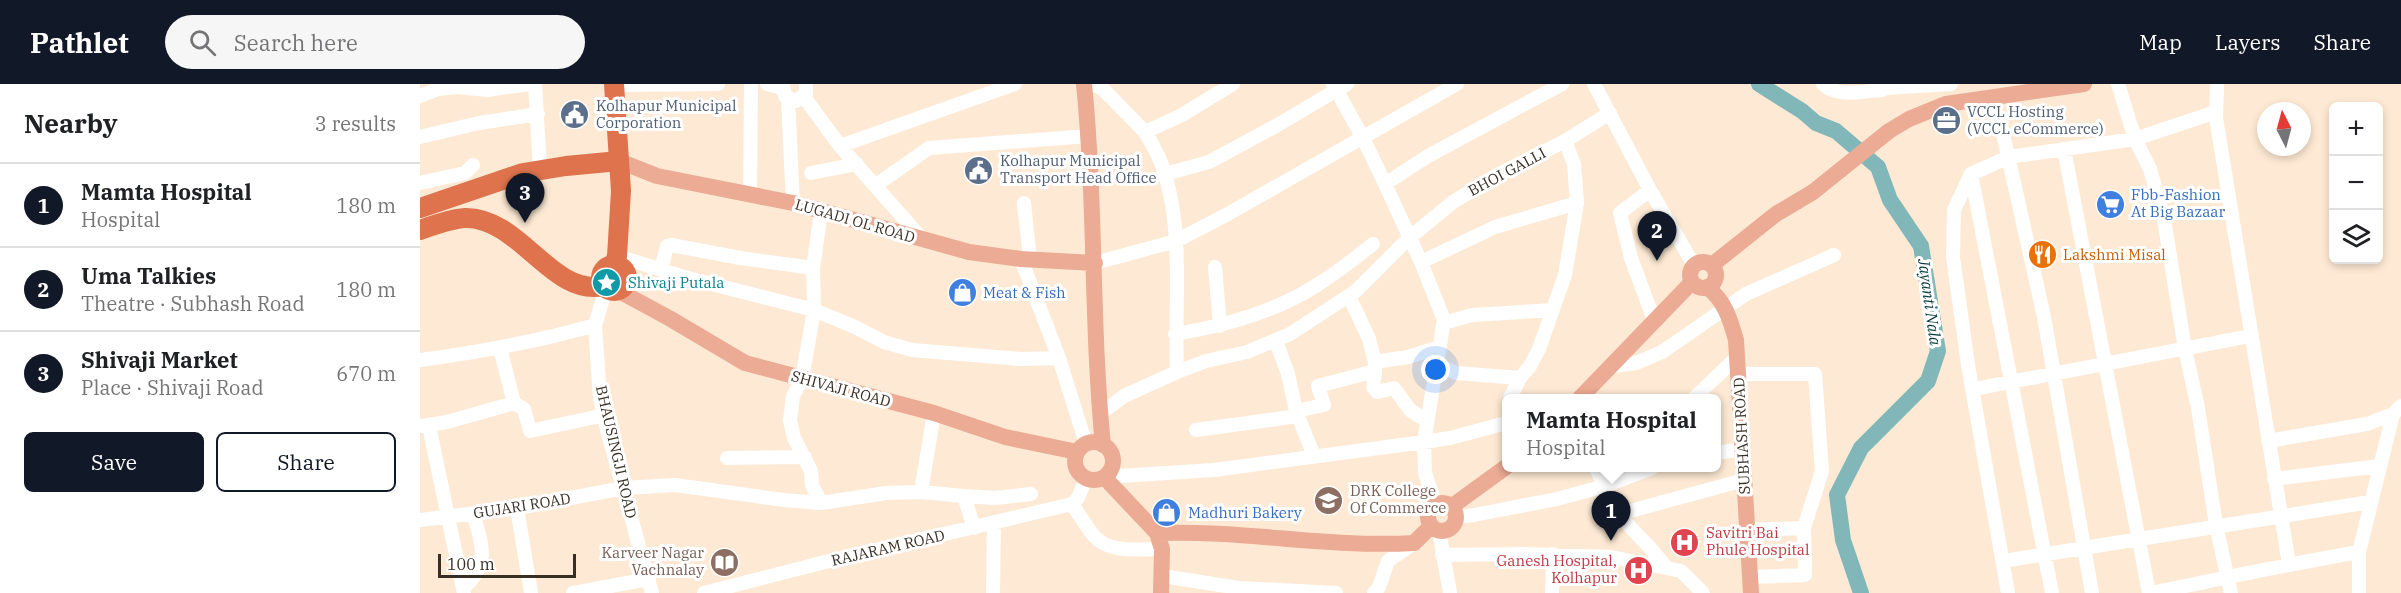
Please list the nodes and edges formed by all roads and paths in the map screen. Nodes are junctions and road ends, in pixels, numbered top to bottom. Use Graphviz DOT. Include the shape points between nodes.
graph roads {
  1 [pos="530,84"];
  2 [pos="535,84"];
  3 [pos="718,84"];
  4 [pos="751,84"];
  5 [pos="767,84"];
  6 [pos="1015,84"];
  7 [pos="1084,84"];
  8 [pos="1233,84"];
  9 [pos="1457,84"];
  10 [pos="1562,84"];
  11 [pos="1594,84"];
  12 [pos="1823,84"];
  13 [pos="1951,84"];
  14 [pos="2084,84"];
  15 [pos="2118,84"];
  16 [pos="2217,84"];
  17 [pos="614,85"];
  18 [pos="1102,86"];
  19 [pos="1339,86"];
  20 [pos="1886,86"];
  21 [pos="2031,87"];
  22 [pos="808,88"];
  23 [pos="1841,88"];
  24 [pos="784,90"];
  25 [pos="420,96"];
  26 [pos="1987,97"];
  27 [pos="2216,112"];
  28 [pos="1610,113"];
  29 [pos="538,114"];
  30 [pos="1145,132"];
  31 [pos="1089,136"];
  32 [pos="420,137"];
  33 [pos="1363,138"];
  34 [pos="2135,139"];
  35 [pos="1565,141"];
  36 [pos="840,146"];
  37 [pos="2064,149"];
  38 [pos="2009,157"];
  39 [pos="619,161"];
  40 [pos="857,164"];
  41 [pos="473,165"];
  42 [pos="540,169"];
  43 [pos="811,173"];
  44 [pos="1165,174"];
  45 [pos="1971,174"];
  46 [pos="420,183"];
  47 [pos="1385,184"];
  48 [pos="876,185"];
  49 [pos="1650,190"];
  50 [pos="750,194"];
  51 [pos="793,203"];
  52 [pos="1024,203"];
  53 [pos="1577,203"];
  54 [pos="420,208"];
  55 [pos="821,212"];
  56 [pos="420,230"];
  57 [pos="1409,238"];
  58 [pos="923,240"];
  59 [pos="1176,241"];
  60 [pos="1373,244"];
  61 [pos="1834,255"];
  62 [pos="1025,259"];
  63 [pos="616,261"];
  64 [pos="1421,262"];
  65 [pos="1095,263"];
  66 [pos="1694,265"];
  67 [pos="1712,265"];
  68 [pos="1215,267"];
  69 [pos="813,268"];
  70 [pos="662,270"];
  71 [pos="1700,285"];
  72 [pos="609,289"];
  73 [pos="1349,296"];
  74 [pos="1725,307"];
  75 [pos="814,310"];
  76 [pos="1553,310"];
  77 [pos="1654,320"];
  78 [pos="1444,323"];
  79 [pos="594,325"];
  80 [pos="1220,326"];
  81 [pos="1175,334"];
  82 [pos="2250,336"];
  83 [pos="1276,341"];
  84 [pos="1440,347"];
  85 [pos="500,348"];
  86 [pos="2185,349"];
  87 [pos="1059,358"];
  88 [pos="420,360"];
  89 [pos="1437,364"];
  90 [pos="2106,364"];
  91 [pos="1738,365"];
  92 [pos="1375,366"];
  93 [pos="1612,366"];
  94 [pos="1177,372"];
  95 [pos="2054,374"];
  96 [pos="1520,378"];
  97 [pos="802,379"];
  98 [pos="2012,382"];
  99 [pos="1974,389"];
  100 [pos="1512,394"];
  101 [pos="1585,394"];
  102 [pos="1700,394"];
  103 [pos="514,403"];
  104 [pos="2397,410"];
  105 [pos="934,413"];
  106 [pos="1297,413"];
  107 [pos="1100,414"];
  108 [pos="605,415"];
  109 [pos="1427,421"];
  110 [pos="1502,424"];
  111 [pos="424,426"];
  112 [pos="1196,430"];
  113 [pos="2268,441"];
  114 [pos="1424,442"];
  115 [pos="1104,445"];
  116 [pos="1082,448"];
  117 [pos="1743,449"];
  118 [pos="1721,452"];
  119 [pos="1314,456"];
  120 [pos="805,457"];
  121 [pos="727,458"];
  122 [pos="2379,466"];
  123 [pos="1502,470"];
  124 [pos="1598,472"];
  125 [pos="1642,472"];
  126 [pos="1104,477"];
  127 [pos="1086,478"];
  128 [pos="2274,479"];
  129 [pos="1744,480"];
  130 [pos="1605,486"];
  131 [pos="624,488"];
  132 [pos="921,492"];
  133 [pos="1030,495"];
  134 [pos="964,496"];
  135 [pos="2370,502"];
  136 [pos="820,503"];
  137 [pos="1072,504"];
  138 [pos="517,508"];
  139 [pos="1448,509"];
  140 [pos="473,514"];
  141 [pos="1619,514"];
  142 [pos="2281,515"];
  143 [pos="448,517"];
  144 [pos="420,520"];
  145 [pos="994,523"];
  146 [pos="2216,525"];
  147 [pos="974,528"];
  148 [pos="1435,528"];
  149 [pos="1804,528"];
  150 [pos="1747,530"];
  151 [pos="1157,533"];
  152 [pos="2139,539"];
  153 [pos="1414,543"];
  154 [pos="2085,548"];
  155 [pos="1162,549"];
  156 [pos="2358,552"];
  157 [pos="1553,554"];
  158 [pos="1442,555"];
  159 [pos="2046,555"];
  160 [pos="2003,561"];
  161 [pos="2289,564"];
  162 [pos="1665,566"];
  163 [pos="2228,578"];
  164 [pos="1162,585"];
  165 [pos="1750,585"];
  166 [pos="651,586"];
  167 [pos="463,591"];
  168 [pos="531,593"];
  169 [pos="573,593"];
  170 [pos="704,593"];
  171 [pos="993,593"];
  172 [pos="1335,593"];
  173 [pos="1374,593"];
  174 [pos="1439,593"];
  175 [pos="1449,593"];
  176 [pos="1552,593"];
  177 [pos="1703,593"];
  178 [pos="2008,593"];
  179 [pos="2052,593"];
  180 [pos="2092,593"];
  181 [pos="2150,593"];
  182 [pos="2231,593"];
  183 [pos="2359,593"];
  1 -- 25 [label="street" via="487,90 438,89"];
  2 -- 29 [label="street"];
  3 -- 17 [label="street"];
  4 -- 50 [label="street"];
  5 -- 24 [label="street"];
  6 -- 36 [label="street"];
  7 -- 31 [label="main road"];
  8 -- 30 [label="street"];
  9 -- 33 [label="street"];
  10 -- 47 [label="street" via="1428,156"];
  11 -- 28 [label="street"];
  12 -- 23 [label="street" via="1832,91"];
  13 -- 20 [label="street"];
  14 -- 21 [label="main road"];
  15 -- 34 [label="street"];
  16 -- 27 [label="street"];
  17 -- 39 [label="highway"];
  18 -- 30 [label="street"];
  19 -- 33 [label="street"];
  19 -- 44 [label="street" via="1209,162"];
  20 -- 23 [label="street"];
  21 -- 26 [label="main road"];
  22 -- 24 [label="street" via="796,101"];
  22 -- 36 [label="street"];
  24 -- 51 [label="street"];
  26 -- 38 [label="street" via="2002,129"];
  26 -- 67 [label="main road" via="1946,104 1889,131"];
  27 -- 34 [label="street"];
  27 -- 82 [label="street"];
  28 -- 35 [label="street, BHOI GALLI"];
  28 -- 49 [label="street"];
  29 -- 32 [label="street"];
  29 -- 42 [label="street"];
  30 -- 44 [label="street"];
  31 -- 48 [label="street" via="929,148"];
  31 -- 65 [label="main road"];
  33 -- 47 [label="street"];
  33 -- 59 [label="street"];
  34 -- 37 [label="street"];
  34 -- 86 [label="street" via="2150,169 2164,219"];
  35 -- 53 [label="street" via="1574,164"];
  35 -- 57 [label="street, BHOI GALLI" via="1453,202"];
  36 -- 40 [label="street"];
  37 -- 38 [label="street"];
  37 -- 90 [label="street"];
  38 -- 45 [label="street"];
  38 -- 95 [label="street"];
  39 -- 42 [label="highway"];
  39 -- 50 [label="main road, LUGADI OL ROAD" via="657,176"];
  39 -- 63 [label="highway"];
  40 -- 43 [label="street"];
  40 -- 48 [label="street"];
  41 -- 46 [label="street" via="465,173"];
  42 -- 54 [label="highway"];
  44 -- 59 [label="street"];
  45 -- 98 [label="street"];
  45 -- 99 [label="street" via="1954,210 1953,257"];
  47 -- 57 [label="street"];
  48 -- 58 [label="street"];
  49 -- 66 [label="street"];
  49 -- 77 [label="street" via="1620,213 1631,258"];
  50 -- 51 [label="main road, LUGADI OL ROAD"];
  51 -- 55 [label="main road, LUGADI OL ROAD"];
  52 -- 62 [label="street"];
  53 -- 64 [label="street" via="1495,227"];
  53 -- 76 [label="street" via="1565,275"];
  55 -- 58 [label="main road, LUGADI OL ROAD"];
  55 -- 69 [label="street"];
  56 -- 72 [label="highway" via="465,218 479,220 518,239 567,279 591,289"];
  57 -- 64 [label="street"];
  57 -- 73 [label="street, BHOI GALLI"];
  58 -- 62 [label="main road, LUGADI OL ROAD" via="969,252"];
  59 -- 65 [label="street"];
  59 -- 81 [label="street"];
  60 -- 80 [label="street" via="1316,286"];
  61 -- 74 [label="street" via="1776,279"];
  62 -- 65 [label="main road, LUGADI OL ROAD"];
  62 -- 87 [label="street"];
  63 -- 70 [label="street"];
  63 -- 72 [label="highway" via="602,273"];
  64 -- 78 [label="street"];
  65 -- 107 [label="main road"];
  66 -- 67 [label="main road"];
  66 -- 71 [label="main road" via="1689,274"];
  67 -- 71 [label="main road" via="1716,277"];
  68 -- 80 [label="street"];
  69 -- 70 [label="street" via="671,245 665,249"];
  69 -- 75 [label="street"];
  70 -- 75 [label="street"];
  71 -- 74 [label="main road, SUBHASH ROAD" via="1717,295"];
  71 -- 77 [label="main road"];
  72 -- 79 [label="street, BHAUSINGJI ROAD"];
  72 -- 97 [label="main road, SHIVAJI ROAD" via="669,318 745,363"];
  73 -- 83 [label="street, BHOI GALLI"];
  73 -- 92 [label="street" via="1369,339"];
  74 -- 91 [label="main road, SUBHASH ROAD" via="1736,340"];
  74 -- 93 [label="street" via="1662,352 1636,363"];
  75 -- 87 [label="street" via="912,350 1021,360"];
  75 -- 97 [label="street"];
  76 -- 78 [label="street" via="1472,315"];
  76 -- 96 [label="street" via="1539,349"];
  77 -- 93 [label="main road"];
  78 -- 84 [label="street"];
  79 -- 85 [label="street"];
  79 -- 108 [label="street, BHAUSINGJI ROAD"];
  80 -- 81 [label="street"];
  81 -- 94 [label="street"];
  82 -- 86 [label="street"];
  82 -- 113 [label="street"];
  83 -- 94 [label="street, BHOI GALLI"];
  83 -- 106 [label="street"];
  84 -- 89 [label="street"];
  84 -- 92 [label="street"];
  85 -- 88 [label="street"];
  85 -- 103 [label="street"];
  86 -- 90 [label="street"];
  86 -- 146 [label="street"];
  87 -- 116 [label="street"];
  89 -- 96 [label="street" via="1456,373"];
  89 -- 109 [label="street"];
  90 -- 95 [label="street"];
  90 -- 152 [label="street"];
  91 -- 102 [label="street"];
  91 -- 117 [label="main road, SUBHASH ROAD"];
  91 -- 149 [label="street" via="1815,374 1822,471"];
  92 -- 106 [label="street" via="1318,386 1324,405"];
  92 -- 109 [label="street" via="1373,387 1377,392 1394,388 1410,410"];
  93 -- 101 [label="main road"];
  94 -- 107 [label="street, BHOI GALLI" via="1124,396"];
  95 -- 98 [label="street"];
  95 -- 154 [label="street"];
  96 -- 100 [label="street"];
  97 -- 105 [label="main road, SHIVAJI ROAD"];
  97 -- 120 [label="street" via="793,396 790,420 794,438"];
  98 -- 99 [label="street"];
  98 -- 159 [label="street"];
  99 -- 160 [label="street"];
  103 -- 108 [label="street" via="524,409 530,431"];
  103 -- 111 [label="street"];
  104 -- 113 [label="street" via="2367,424"];
  104 -- 122 [label="street"];
  105 -- 116 [label="main road, SHIVAJI ROAD" via="1005,437"];
  105 -- 132 [label="street"];
  106 -- 112 [label="street"];
  106 -- 119 [label="street"];
  107 -- 115 [label="main road"];
  108 -- 131 [label="street, BHAUSINGJI ROAD"];
  109 -- 114 [label="street"];
  110 -- 114 [label="street"];
  111 -- 143 [label="street"];
  113 -- 128 [label="street"];
  114 -- 119 [label="street"];
  114 -- 139 [label="street" via="1425,473"];
  115 -- 116 [label="main road"];
  115 -- 126 [label="main road" via="1113,461"];
  116 -- 127 [label="main road" via="1075,464"];
  117 -- 118 [label="street"];
  117 -- 129 [label="main road, SUBHASH ROAD"];
  119 -- 126 [label="street" via="1214,470"];
  120 -- 121 [label="street"];
  120 -- 136 [label="street"];
  122 -- 128 [label="street"];
  122 -- 135 [label="street"];
  123 -- 139 [label="main road"];
  124 -- 130 [label="street"];
  125 -- 130 [label="street"];
  126 -- 127 [label="main road"];
  126 -- 151 [label="main road"];
  127 -- 137 [label="street"];
  128 -- 142 [label="street"];
  129 -- 141 [label="street"];
  129 -- 150 [label="main road, SUBHASH ROAD"];
  130 -- 139 [label="street" via="1469,516"];
  130 -- 141 [label="street"];
  131 -- 136 [label="street, GUJARI ROAD" via="675,485"];
  131 -- 138 [label="street, GUJARI ROAD"];
  131 -- 166 [label="street, BHAUSINGJI ROAD"];
  132 -- 134 [label="street, GUJARI ROAD"];
  132 -- 136 [label="street, GUJARI ROAD"];
  133 -- 134 [label="street, GUJARI ROAD"];
  134 -- 147 [label="street"];
  135 -- 142 [label="street"];
  135 -- 156 [label="street"];
  137 -- 145 [label="street, RAJARAM ROAD"];
  137 -- 155 [label="street" via="1095,537 1106,545"];
  138 -- 140 [label="street, GUJARI ROAD"];
  138 -- 168 [label="street"];
  139 -- 148 [label="main road" via="1428,514"];
  139 -- 148 [label="main road" via="1455,524 1450,529"];
  140 -- 143 [label="street, GUJARI ROAD"];
  140 -- 167 [label="street" via="483,551 478,573"];
  141 -- 162 [label="street"];
  142 -- 146 [label="street"];
  142 -- 161 [label="street"];
  143 -- 144 [label="street, GUJARI ROAD"];
  143 -- 167 [label="street"];
  145 -- 147 [label="street, RAJARAM ROAD"];
  145 -- 171 [label="street"];
  146 -- 152 [label="street"];
  146 -- 163 [label="street"];
  147 -- 170 [label="street, RAJARAM ROAD"];
  148 -- 153 [label="main road"];
  148 -- 158 [label="street"];
  149 -- 150 [label="street"];
  149 -- 165 [label="street" via="1805,575"];
  150 -- 165 [label="main road, SUBHASH ROAD"];
  151 -- 153 [label="main road" via="1195,532 1352,544"];
  151 -- 155 [label="main road"];
  152 -- 154 [label="street"];
  152 -- 181 [label="street"];
  153 -- 173 [label="street" via="1388,561 1380,587"];
  154 -- 159 [label="street"];
  154 -- 180 [label="street"];
  155 -- 164 [label="main road"];
  156 -- 161 [label="street"];
  156 -- 183 [label="street"];
  157 -- 158 [label="street"];
  157 -- 162 [label="street" via="1611,556"];
  157 -- 176 [label="street"];
  158 -- 175 [label="street"];
  159 -- 160 [label="street"];
  159 -- 179 [label="street"];
  160 -- 178 [label="street"];
  161 -- 163 [label="street"];
  162 -- 177 [label="street" via="1681,571"];
  163 -- 181 [label="street"];
  163 -- 182 [label="street"];
  164 -- 172 [label="street"];
  166 -- 169 [label="street"];
  174 -- 175 [label="street"];
}
